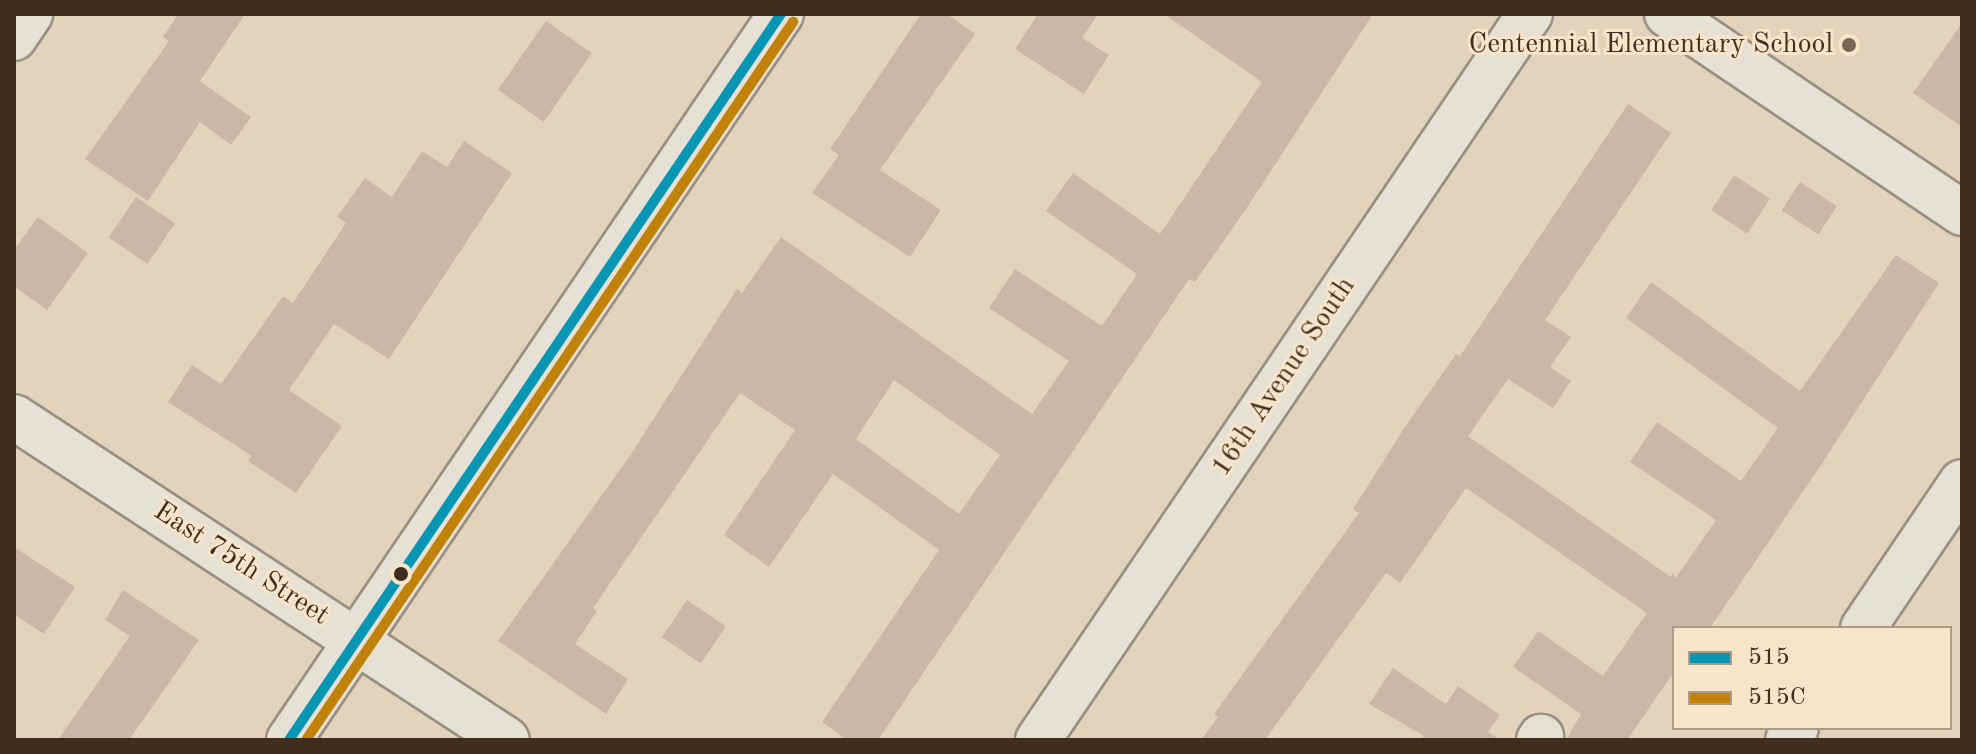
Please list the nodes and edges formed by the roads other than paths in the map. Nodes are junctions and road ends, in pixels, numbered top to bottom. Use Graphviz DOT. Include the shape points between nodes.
graph roads {
  1 [pos="30,14"];
  2 [pos="781,14"];
  3 [pos="1530,14"];
  4 [pos="1667,14"];
  5 [pos="14,38"];
  6 [pos="1962,213"];
  7 [pos="14,417"];
  8 [pos="1962,482"];
  9 [pos="1864,626"];
  10 [pos="357,640"];
  11 [pos="289,740"];
  12 [pos="507,740"];
  13 [pos="1038,740"];
  1 -- 5 [label="street"];
  2 -- 10 [label="street"];
  3 -- 13 [label="street, 16th Avenue South"];
  4 -- 6 [label="street"];
  7 -- 10 [label="street, East 75th Street"];
  8 -- 9 [label="street"];
  10 -- 11 [label="street"];
  10 -- 12 [label="street, East 75th Street"];
}
